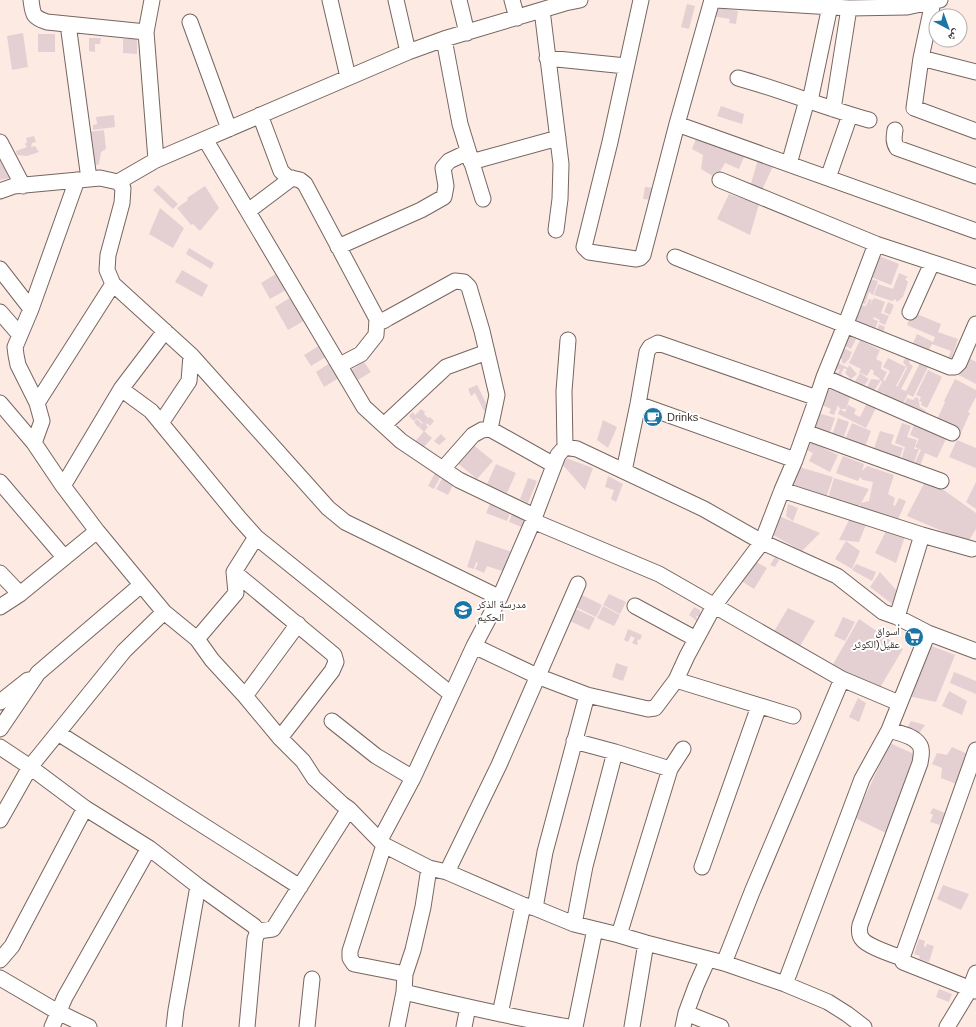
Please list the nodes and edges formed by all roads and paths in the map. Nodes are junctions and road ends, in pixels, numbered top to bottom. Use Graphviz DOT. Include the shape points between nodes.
graph roads {
  1 [pos="31,0"];
  2 [pos="152,0"];
  3 [pos="330,0"];
  4 [pos="396,0"];
  5 [pos="459,0"];
  6 [pos="512,0"];
  7 [pos="580,0"];
  8 [pos="641,0"];
  9 [pos="712,0"];
  10 [pos="716,0"];
  11 [pos="936,1"];
  12 [pos="565,2"];
  13 [pos="771,2"];
  14 [pos="907,3"];
  15 [pos="839,5"];
  16 [pos="542,10"];
  17 [pos="517,18"];
  18 [pos="190,22"];
  19 [pos="68,24"];
  20 [pos="146,32"];
  21 [pos="467,33"];
  22 [pos="444,39"];
  23 [pos="408,52"];
  24 [pos="547,58"];
  25 [pos="921,58"];
  26 [pos="626,66"];
  27 [pos="976,72"];
  28 [pos="348,77"];
  29 [pos="738,78"];
  30 [pos="808,100"];
  31 [pos="833,109"];
  32 [pos="260,115"];
  33 [pos="850,115"];
  34 [pos="869,120"];
  35 [pos="677,124"];
  36 [pos="229,129"];
  37 [pos="895,130"];
  38 [pos="976,131"];
  39 [pos="558,138"];
  40 [pos="205,139"];
  41 [pos="0,142"];
  42 [pos="470,157"];
  43 [pos="156,160"];
  44 [pos="789,164"];
  45 [pos="976,176"];
  46 [pos="292,178"];
  47 [pos="828,178"];
  48 [pos="83,180"];
  49 [pos="720,180"];
  50 [pos="118,182"];
  51 [pos="23,186"];
  52 [pos="0,191"];
  53 [pos="483,199"];
  54 [pos="248,212"];
  55 [pos="556,230"];
  56 [pos="976,231"];
  57 [pos="876,244"];
  58 [pos="338,247"];
  59 [pos="675,257"];
  60 [pos="932,263"];
  61 [pos="0,269"];
  62 [pos="976,277"];
  63 [pos="113,284"];
  64 [pos="31,309"];
  65 [pos="0,312"];
  66 [pos="910,312"];
  67 [pos="377,320"];
  68 [pos="976,324"];
  69 [pos="845,325"];
  70 [pos="166,331"];
  71 [pos="20,335"];
  72 [pos="568,340"];
  73 [pos="487,352"];
  74 [pos="191,354"];
  75 [pos="340,365"];
  76 [pos="824,377"];
  77 [pos="121,389"];
  78 [pos="818,398"];
  79 [pos="0,403"];
  80 [pos="37,403"];
  81 [pos="638,404"];
  82 [pos="161,423"];
  83 [pos="384,425"];
  84 [pos="490,429"];
  85 [pos="805,432"];
  86 [pos="952,433"];
  87 [pos="34,443"];
  88 [pos="565,447"];
  89 [pos="795,460"];
  90 [pos="554,465"];
  91 [pos="443,469"];
  92 [pos="624,471"];
  93 [pos="941,481"];
  94 [pos="0,482"];
  95 [pos="63,486"];
  96 [pos="782,490"];
  97 [pos="533,519"];
  98 [pos="97,531"];
  99 [pos="922,535"];
  100 [pos="256,537"];
  101 [pos="762,542"];
  102 [pos="972,549"];
  103 [pos="64,557"];
  104 [pos="234,572"];
  105 [pos="0,573"];
  106 [pos="578,584"];
  107 [pos="141,585"];
  108 [pos="20,594"];
  109 [pos="500,597"];
  110 [pos="635,606"];
  111 [pos="714,606"];
  112 [pos="0,607"];
  113 [pos="164,612"];
  114 [pos="897,617"];
  115 [pos="298,624"];
  116 [pos="928,633"];
  117 [pos="196,639"];
  118 [pos="696,639"];
  119 [pos="474,646"];
  120 [pos="976,652"];
  121 [pos="38,672"];
  122 [pos="537,676"];
  123 [pos="842,679"];
  124 [pos="676,680"];
  125 [pos="451,694"];
  126 [pos="587,695"];
  127 [pos="245,696"];
  128 [pos="0,702"];
  129 [pos="899,703"];
  130 [pos="759,706"];
  131 [pos="792,716"];
  132 [pos="332,721"];
  133 [pos="0,729"];
  134 [pos="889,730"];
  135 [pos="58,733"];
  136 [pos="280,738"];
  137 [pos="574,741"];
  138 [pos="0,748"];
  139 [pos="683,749"];
  140 [pos="976,750"];
  141 [pos="615,752"];
  142 [pos="30,767"];
  143 [pos="670,769"];
  144 [pos="413,778"];
  145 [pos="85,808"];
  146 [pos="349,809"];
  147 [pos="0,820"];
  148 [pos="382,843"];
  149 [pos="149,848"];
  150 [pos="702,867"];
  151 [pos="429,868"];
  152 [pos="447,872"];
  153 [pos="198,886"];
  154 [pos="300,887"];
  155 [pos="529,906"];
  156 [pos="574,924"];
  157 [pos="595,929"];
  158 [pos="258,931"];
  159 [pos="619,935"];
  160 [pos="6,943"];
  161 [pos="646,943"];
  162 [pos="902,958"];
  163 [pos="708,959"];
  164 [pos="0,960"];
  165 [pos="724,963"];
  166 [pos="976,973"];
  167 [pos="405,974"];
  168 [pos="0,978"];
  169 [pos="312,979"];
  170 [pos="785,984"];
  171 [pos="973,990"];
  172 [pos="404,992"];
  173 [pos="468,1007"];
  174 [pos="58,1012"];
  175 [pos="500,1014"];
  176 [pos="685,1020"];
  177 [pos="541,1025"];
  178 [pos="311,1026"];
  179 [pos="52,1027"];
  180 [pos="89,1027"];
  181 [pos="174,1027"];
  182 [pos="247,1027"];
  183 [pos="397,1027"];
  184 [pos="464,1027"];
  185 [pos="569,1027"];
  186 [pos="575,1027"];
  187 [pos="632,1027"];
  188 [pos="721,1027"];
  189 [pos="864,1027"];
  190 [pos="947,1027"];
  1 -- 19 [label="street" via="32,14 38,20"];
  2 -- 20 [label="street"];
  3 -- 28 [label="street"];
  4 -- 23 [label="street"];
  5 -- 21 [label="street"];
  6 -- 17 [label="street"];
  7 -- 12 [label="street"];
  8 -- 26 [label="street"];
  9 -- 35 [label="street"];
  10 -- 13 [label="street"];
  11 -- 14 [label="street"];
  11 -- 25 [label="street"];
  12 -- 16 [label="street"];
  13 -- 15 [label="street"];
  14 -- 15 [label="street"];
  15 -- 30 [label="street"];
  15 -- 31 [label="street"];
  16 -- 17 [label="street"];
  16 -- 24 [label="street"];
  17 -- 21 [label="street"];
  18 -- 36 [label="street"];
  19 -- 20 [label="street"];
  19 -- 48 [label="street"];
  20 -- 43 [label="street"];
  21 -- 22 [label="street"];
  22 -- 23 [label="street"];
  22 -- 42 [label="street" via="460,124"];
  23 -- 28 [label="street"];
  24 -- 26 [label="street"];
  24 -- 39 [label="street"];
  25 -- 27 [label="street"];
  25 -- 38 [label="street" via="914,108"];
  26 -- 35 [label="street" via="584,247 589,252 636,259 643,255"];
  28 -- 32 [label="street"];
  29 -- 30 [label="street"];
  30 -- 31 [label="street"];
  30 -- 44 [label="street"];
  31 -- 33 [label="street"];
  32 -- 36 [label="street"];
  32 -- 46 [label="street" via="281,171"];
  33 -- 34 [label="street"];
  33 -- 47 [label="street"];
  35 -- 44 [label="street"];
  36 -- 40 [label="street"];
  37 -- 45 [label="street" via="894,144 897,148"];
  39 -- 42 [label="street"];
  39 -- 55 [label="street" via="561,164"];
  40 -- 43 [label="street"];
  40 -- 54 [label="street"];
  41 -- 51 [label="street"];
  42 -- 53 [label="street"];
  42 -- 58 [label="street" via="449,161 443,168 446,186 444,197"];
  43 -- 50 [label="street"];
  44 -- 47 [label="street"];
  46 -- 54 [label="street"];
  46 -- 58 [label="street" via="305,184"];
  47 -- 56 [label="street"];
  48 -- 50 [label="street" via="100,178"];
  48 -- 51 [label="street"];
  48 -- 64 [label="street"];
  49 -- 57 [label="street"];
  50 -- 63 [label="street" via="123,188 122,203 108,255 107,270"];
  51 -- 52 [label="street"];
  54 -- 75 [label="street"];
  57 -- 60 [label="street"];
  57 -- 69 [label="street"];
  58 -- 67 [label="street"];
  59 -- 69 [label="street"];
  60 -- 62 [label="street"];
  60 -- 66 [label="street"];
  61 -- 64 [label="street"];
  63 -- 70 [label="street"];
  63 -- 80 [label="street"];
  64 -- 71 [label="street"];
  65 -- 71 [label="street"];
  67 -- 73 [label="street" via="383,321 455,282 464,282 469,287"];
  67 -- 75 [label="street" via="376,335 361,354"];
  68 -- 69 [label="street" via="955,367"];
  69 -- 76 [label="street"];
  70 -- 74 [label="street"];
  70 -- 77 [label="street"];
  71 -- 80 [label="street" via="15,347 18,365"];
  72 -- 88 [label="street" via="564,391"];
  73 -- 83 [label="street" via="446,367"];
  73 -- 84 [label="street" via="497,395"];
  74 -- 82 [label="street" via="189,381"];
  74 -- 109 [label="street" via="328,508 345,522"];
  75 -- 83 [label="street" via="364,407"];
  76 -- 78 [label="street"];
  76 -- 86 [label="street"];
  77 -- 82 [label="street" via="151,411"];
  77 -- 95 [label="street"];
  78 -- 81 [label="street" via="658,343 647,352"];
  78 -- 85 [label="street"];
  79 -- 87 [label="street"];
  80 -- 87 [label="street" via="42,422"];
  81 -- 89 [label="street"];
  81 -- 92 [label="street"];
  82 -- 100 [label="street"];
  83 -- 91 [label="street" via="401,441"];
  84 -- 90 [label="street"];
  84 -- 91 [label="street" via="482,430 473,436"];
  85 -- 89 [label="street"];
  85 -- 93 [label="street"];
  87 -- 95 [label="street"];
  88 -- 90 [label="street"];
  88 -- 92 [label="street" via="577,449"];
  89 -- 96 [label="street"];
  90 -- 97 [label="street"];
  91 -- 97 [label="street"];
  92 -- 101 [label="street" via="704,509"];
  94 -- 103 [label="street"];
  95 -- 98 [label="street"];
  96 -- 99 [label="street"];
  96 -- 101 [label="street"];
  97 -- 109 [label="street"];
  97 -- 111 [label="street" via="659,574"];
  98 -- 103 [label="street"];
  98 -- 107 [label="street"];
  99 -- 102 [label="street"];
  99 -- 114 [label="street"];
  100 -- 104 [label="street"];
  100 -- 125 [label="street"];
  101 -- 111 [label="street"];
  101 -- 114 [label="street" via="837,576 883,612"];
  103 -- 108 [label="street"];
  104 -- 115 [label="street"];
  104 -- 117 [label="street" via="236,592"];
  105 -- 108 [label="street"];
  106 -- 122 [label="street"];
  107 -- 113 [label="street"];
  107 -- 121 [label="street"];
  108 -- 112 [label="street"];
  109 -- 119 [label="street"];
  110 -- 118 [label="street"];
  111 -- 118 [label="street"];
  111 -- 123 [label="street"];
  113 -- 117 [label="street"];
  113 -- 135 [label="street" via="124,651"];
  114 -- 116 [label="street"];
  115 -- 127 [label="street"];
  115 -- 136 [label="street" via="334,655 336,662 332,671"];
  116 -- 120 [label="street"];
  116 -- 129 [label="street"];
  117 -- 127 [label="street"];
  118 -- 124 [label="street"];
  119 -- 122 [label="street"];
  119 -- 125 [label="street"];
  121 -- 128 [label="street"];
  121 -- 133 [label="street"];
  122 -- 126 [label="street"];
  122 -- 152 [label="street" via="499,765"];
  123 -- 129 [label="street"];
  123 -- 165 [label="street"];
  124 -- 126 [label="street" via="655,708 648,710"];
  124 -- 130 [label="street"];
  125 -- 144 [label="street"];
  126 -- 137 [label="street"];
  127 -- 136 [label="street"];
  129 -- 134 [label="street"];
  130 -- 131 [label="street"];
  130 -- 150 [label="street"];
  132 -- 144 [label="street" via="376,756"];
  134 -- 162 [label="street" via="911,738 919,744 920,763 859,932 862,940 868,944"];
  134 -- 170 [label="street" via="862,779"];
  135 -- 142 [label="street"];
  135 -- 154 [label="street"];
  136 -- 146 [label="street" via="303,761 314,778"];
  137 -- 141 [label="street"];
  137 -- 155 [label="street"];
  138 -- 142 [label="street"];
  139 -- 143 [label="street"];
  140 -- 162 [label="street"];
  141 -- 143 [label="street"];
  141 -- 156 [label="street" via="585,866"];
  142 -- 145 [label="street"];
  142 -- 147 [label="street"];
  143 -- 159 [label="street"];
  144 -- 148 [label="street"];
  145 -- 149 [label="street"];
  145 -- 160 [label="street"];
  146 -- 148 [label="street"];
  146 -- 154 [label="street"];
  148 -- 151 [label="street"];
  148 -- 167 [label="street" via="350,958 354,964"];
  149 -- 153 [label="street"];
  149 -- 174 [label="street"];
  151 -- 152 [label="street"];
  151 -- 167 [label="street" via="423,907"];
  152 -- 155 [label="street"];
  153 -- 158 [label="street"];
  153 -- 181 [label="street"];
  154 -- 158 [label="street" via="273,929"];
  155 -- 156 [label="street"];
  155 -- 175 [label="street"];
  156 -- 157 [label="street"];
  157 -- 159 [label="street"];
  157 -- 186 [label="street"];
  158 -- 182 [label="street" via="255,939"];
  159 -- 161 [label="street"];
  160 -- 164 [label="street"];
  161 -- 163 [label="street"];
  161 -- 187 [label="street"];
  162 -- 171 [label="street" via="903,962"];
  163 -- 165 [label="street"];
  163 -- 176 [label="street"];
  165 -- 170 [label="street"];
  166 -- 171 [label="street"];
  167 -- 172 [label="street"];
  168 -- 174 [label="street"];
  169 -- 178 [label="street"];
  170 -- 189 [label="street" via="828,1002"];
  171 -- 190 [label="street"];
  172 -- 173 [label="street"];
  172 -- 183 [label="street"];
  173 -- 175 [label="street"];
  173 -- 184 [label="street"];
  174 -- 179 [label="street"];
  174 -- 180 [label="street"];
  175 -- 177 [label="street"];
  176 -- 188 [label="street"];
  177 -- 185 [label="street"];
}
